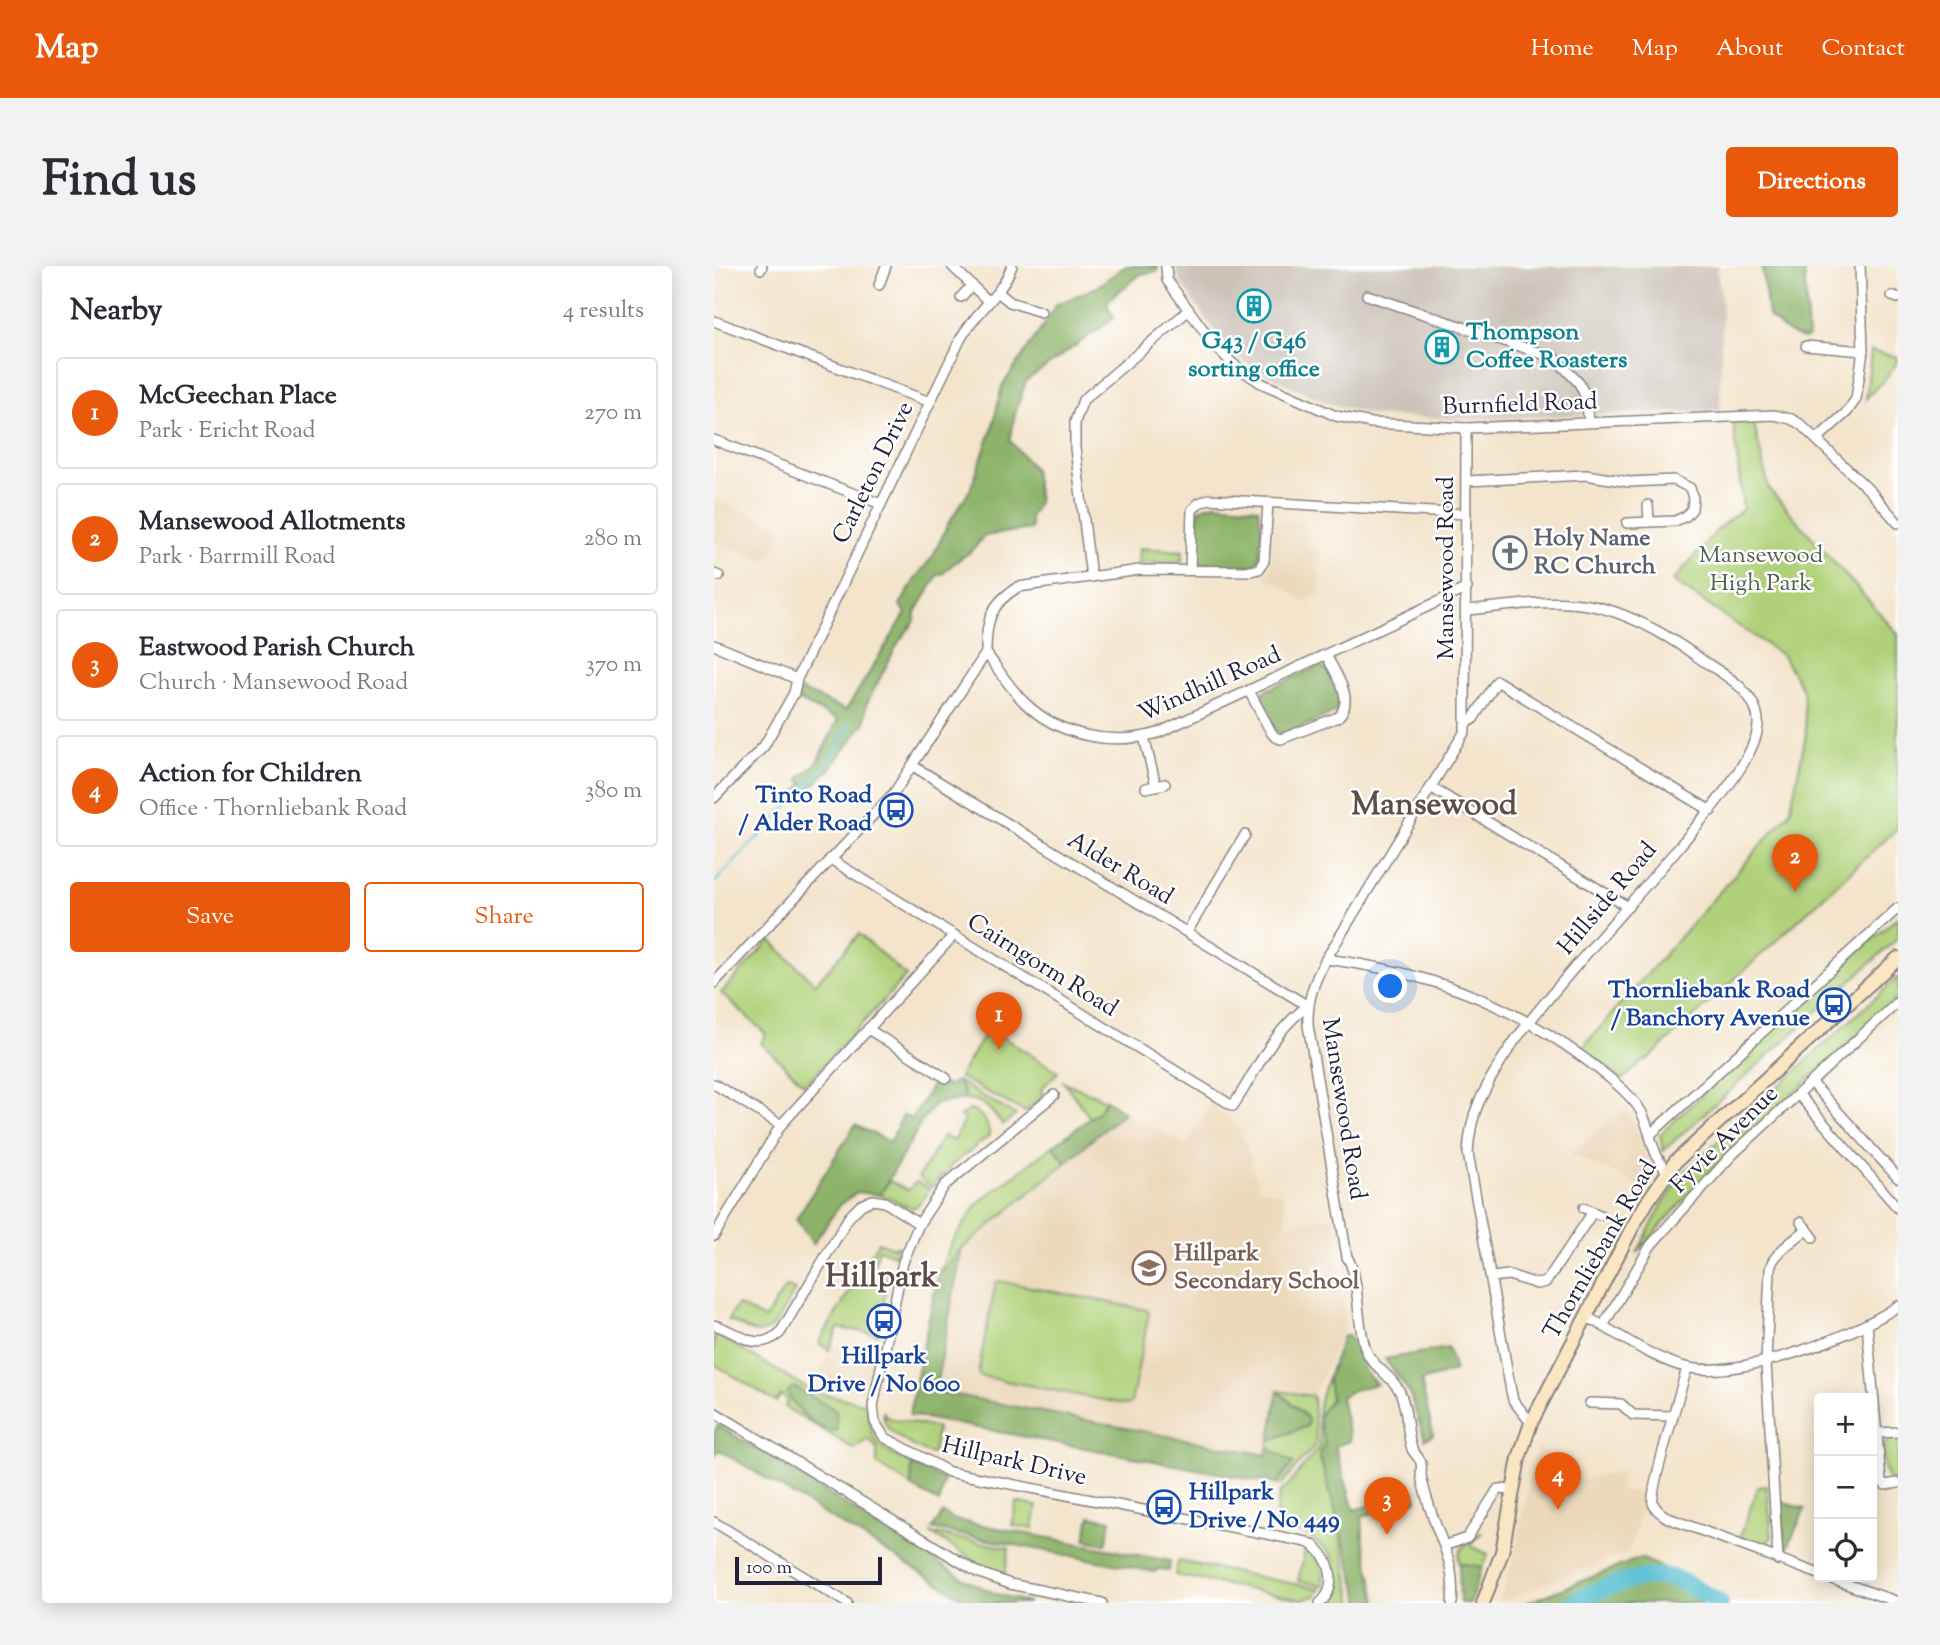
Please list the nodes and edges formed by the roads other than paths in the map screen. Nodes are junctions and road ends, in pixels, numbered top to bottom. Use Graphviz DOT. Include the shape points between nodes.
graph roads {
  1 [pos="886,266"];
  2 [pos="953,266"];
  3 [pos="1013,266"];
  4 [pos="1166,266"];
  5 [pos="1860,266"];
  6 [pos="879,285"];
  7 [pos="972,285"];
  8 [pos="999,293"];
  9 [pos="1367,295"];
  10 [pos="961,297"];
  11 [pos="988,301"];
  12 [pos="1189,310"];
  13 [pos="1041,312"];
  14 [pos="714,321"];
  15 [pos="1806,346"];
  16 [pos="1863,351"];
  17 [pos="930,402"];
  18 [pos="1588,422"];
  19 [pos="1466,428"];
  20 [pos="1816,439"];
  21 [pos="714,440"];
  22 [pos="1467,481"];
  23 [pos="881,503"];
  24 [pos="1268,503"];
  25 [pos="1648,505"];
  26 [pos="1466,514"];
  27 [pos="1896,517"];
  28 [pos="1649,522"];
  29 [pos="1627,523"];
  30 [pos="1190,569"];
  31 [pos="1091,577"];
  32 [pos="1467,589"];
  33 [pos="1466,610"];
  34 [pos="714,645"];
  35 [pos="986,653"];
  36 [pos="1326,655"];
  37 [pos="797,679"];
  38 [pos="1249,691"];
  39 [pos="1466,723"];
  40 [pos="1144,737"];
  41 [pos="913,766"];
  42 [pos="1156,786"];
  43 [pos="1432,788"];
  44 [pos="714,798"];
  45 [pos="1711,811"];
  46 [pos="1245,835"];
  47 [pos="830,859"];
  48 [pos="1628,907"];
  49 [pos="1898,908"];
  50 [pos="1187,932"];
  51 [pos="954,935"];
  52 [pos="1898,958"];
  53 [pos="1326,959"];
  54 [pos="714,983"];
  55 [pos="1898,1002"];
  56 [pos="1308,1006"];
  57 [pos="1528,1022"];
  58 [pos="868,1029"];
  59 [pos="946,1078"];
  60 [pos="1811,1082"];
  61 [pos="714,1084"];
  62 [pos="1798,1094"];
  63 [pos="1055,1095"];
  64 [pos="781,1125"];
  65 [pos="1651,1135"];
  66 [pos="1667,1172"];
  67 [pos="1898,1178"];
  68 [pos="1898,1208"];
  69 [pos="1592,1212"];
  70 [pos="919,1224"];
  71 [pos="1807,1229"];
  72 [pos="715,1233"];
  73 [pos="1491,1277"];
  74 [pos="1898,1307"];
  75 [pos="1585,1316"];
  76 [pos="1867,1324"];
  77 [pos="714,1325"];
  78 [pos="1604,1326"];
  79 [pos="1766,1363"];
  80 [pos="1687,1368"];
  81 [pos="1590,1403"];
  82 [pos="714,1412"];
  83 [pos="1673,1416"];
  84 [pos="1531,1423"];
  85 [pos="1898,1432"];
  86 [pos="1878,1433"];
  87 [pos="1898,1483"];
  88 [pos="1514,1490"];
  89 [pos="714,1522"];
  90 [pos="1446,1545"];
  91 [pos="1778,1560"];
  92 [pos="1814,1572"];
  93 [pos="1840,1582"];
  94 [pos="1898,1602"];
  95 [pos="847,1603"];
  96 [pos="1102,1603"];
  97 [pos="1320,1603"];
  98 [pos="1452,1603"];
  99 [pos="1483,1603"];
  1 -- 6 [label="street"];
  2 -- 7 [label="street"];
  3 -- 8 [label="street, Carleton Drive"];
  4 -- 12 [label="street, Burnfield Road" via="1167,280"];
  5 -- 16 [label="street"];
  7 -- 10 [label="street"];
  7 -- 11 [label="street"];
  8 -- 11 [label="street, Carleton Drive"];
  8 -- 13 [label="street" via="1010,302"];
  9 -- 18 [label="street" via="1555,358 1579,383 1586,397"];
  11 -- 17 [label="street, Carleton Drive" via="961,338"];
  12 -- 19 [label="street, Burnfield Road" via="1233,363 1261,383 1300,401 1371,424"];
  12 -- 31 [label="street" via="1083,400 1075,422 1074,448"];
  14 -- 17 [label="street"];
  15 -- 16 [label="street"];
  16 -- 20 [label="street" via="1856,399"];
  17 -- 23 [label="street, Carleton Drive"];
  18 -- 19 [label="street, Burnfield Road"];
  18 -- 20 [label="street, Burnfield Road" via="1774,415 1800,424"];
  19 -- 22 [label="street, Mansewood Road"];
  20 -- 27 [label="street, Burnfield Road"];
  21 -- 23 [label="street"];
  22 -- 26 [label="street, Mansewood Road"];
  22 -- 28 [label="street" via="1586,475 1629,482 1674,480 1690,488 1692,509 1686,516"];
  23 -- 37 [label="street, Carleton Drive"];
  24 -- 26 [label="street"];
  24 -- 30 [label="street" via="1264,561 1259,569"];
  24 -- 30 [label="street" via="1209,499 1199,503 1192,510"];
  25 -- 28 [label="street"];
  26 -- 32 [label="street, Mansewood Road"];
  28 -- 29 [label="street"];
  30 -- 31 [label="street"];
  31 -- 35 [label="street" via="1018,587 1004,596 989,617"];
  32 -- 33 [label="street, Mansewood Road"];
  32 -- 36 [label="street, Windhill Road"];
  33 -- 39 [label="street, Mansewood Road"];
  33 -- 45 [label="street, Hillside Road" via="1589,605 1647,626 1732,680 1754,705 1758,729 1748,755"];
  34 -- 37 [label="street"];
  35 -- 40 [label="street, Windhill Road" via="1026,704 1055,724 1094,737"];
  35 -- 41 [label="street"];
  36 -- 38 [label="street, Windhill Road"];
  36 -- 38 [label="street" via="1347,698 1338,717 1281,740 1271,732"];
  37 -- 44 [label="street, Carleton Drive" via="764,746"];
  38 -- 40 [label="street, Windhill Road"];
  39 -- 43 [label="street, Mansewood Road"];
  39 -- 45 [label="street" via="1497,681"];
  40 -- 42 [label="street"];
  41 -- 47 [label="street" via="894,793"];
  41 -- 50 [label="street, Alder Road"];
  43 -- 48 [label="street"];
  43 -- 53 [label="street, Mansewood Road"];
  45 -- 48 [label="street, Hillside Road"];
  46 -- 50 [label="street"];
  47 -- 51 [label="street, Cairngorm Road"];
  47 -- 54 [label="street"];
  48 -- 57 [label="street, Hillside Road"];
  49 -- 65 [label="street"];
  50 -- 56 [label="street, Alder Road"];
  51 -- 56 [label="street, Cairngorm Road" via="1233,1106 1281,1032"];
  51 -- 58 [label="street"];
  52 -- 66 [label="main road, Thornliebank Road"];
  53 -- 56 [label="street, Mansewood Road"];
  53 -- 57 [label="street" via="1426,978"];
  55 -- 60 [label="street, Fyvie Avenue"];
  56 -- 90 [label="street, Mansewood Road" via="1363,1339 1367,1353 1401,1393 1430,1508"];
  57 -- 65 [label="street" via="1592,1064 1626,1093"];
  57 -- 73 [label="street, Hillside Road" via="1479,1103 1468,1142"];
  58 -- 59 [label="street"];
  58 -- 64 [label="street"];
  60 -- 62 [label="street, Fyvie Avenue"];
  60 -- 67 [label="street"];
  61 -- 64 [label="street"];
  62 -- 68 [label="street"];
  62 -- 78 [label="street, Fyvie Avenue" via="1732,1156 1651,1245"];
  63 -- 70 [label="street, Hillpark Drive" via="954,1175"];
  64 -- 72 [label="street"];
  65 -- 66 [label="street"];
  66 -- 75 [label="main road, Thornliebank Road"];
  69 -- 73 [label="street" via="1546,1282 1537,1284 1509,1275"];
  70 -- 77 [label="street" via="885,1202 872,1200 861,1205 773,1338 754,1342"];
  70 -- 97 [label="street, Hillpark Drive" via="903,1262 873,1406 884,1437 948,1472 1305,1542 1320,1550 1327,1562 1330,1589"];
  71 -- 79 [label="street" via="1770,1263"];
  73 -- 84 [label="street, Hillside Road" via="1513,1400"];
  74 -- 76 [label="street"];
  75 -- 78 [label="street"];
  75 -- 84 [label="main road, Thornliebank Road"];
  76 -- 79 [label="street"];
  76 -- 86 [label="street"];
  78 -- 80 [label="street"];
  79 -- 80 [label="street"];
  79 -- 91 [label="street"];
  80 -- 83 [label="street"];
  81 -- 83 [label="street" via="1620,1404 1633,1415"];
  82 -- 96 [label="street" via="977,1572 1010,1584"];
  83 -- 91 [label="street" via="1653,1505 1668,1518"];
  84 -- 88 [label="main road, Thornliebank Road"];
  85 -- 86 [label="street"];
  86 -- 87 [label="street" via="1881,1481 1885,1485"];
  88 -- 90 [label="street" via="1498,1489 1467,1538"];
  88 -- 99 [label="main road, Thornliebank Road" via="1502,1552"];
  89 -- 95 [label="street"];
  90 -- 98 [label="street, Mansewood Road"];
  91 -- 92 [label="street"];
  93 -- 94 [label="street"];
}
